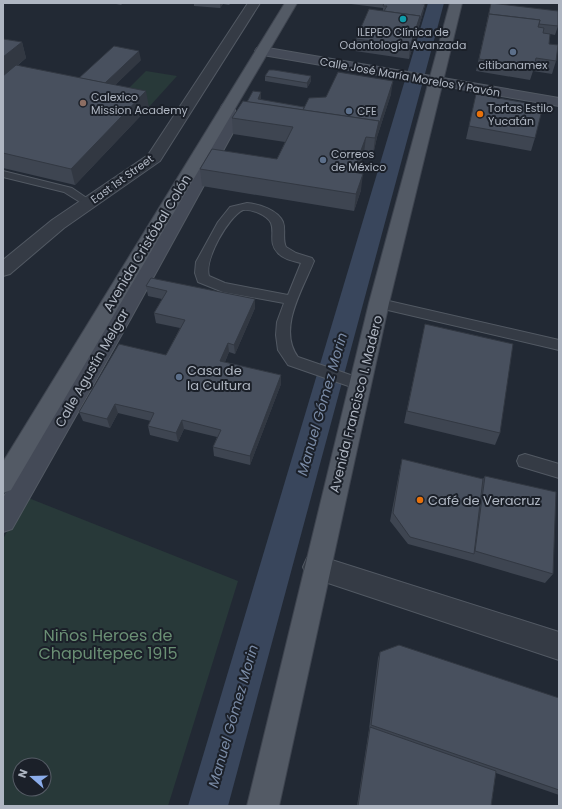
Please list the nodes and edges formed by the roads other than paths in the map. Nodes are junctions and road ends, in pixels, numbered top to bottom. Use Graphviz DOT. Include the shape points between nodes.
graph roads {
  1 [pos="254,3"];
  2 [pos="291,3"];
  3 [pos="456,3"];
  4 [pos="262,51"];
  5 [pos="434,80"];
  6 [pos="559,102"];
  7 [pos="228,106"];
  8 [pos="3,174"];
  9 [pos="88,204"];
  10 [pos="4,267"];
  11 [pos="292,300"];
  12 [pos="380,304"];
  13 [pos="559,345"];
  14 [pos="360,384"];
  15 [pos="525,462"];
  16 [pos="559,471"];
  17 [pos="3,483"];
  18 [pos="3,521"];
  19 [pos="316,567"];
  20 [pos="559,646"];
  21 [pos="263,806"];
  1 -- 9 [label="street, East 1st Street" via="154,158"];
  2 -- 4 [label="main road, Avenida Cristóbal Colón"];
  3 -- 5 [label="main road, Avenida Francisco I. Madero"];
  4 -- 5 [label="main road, Calle José María Morelos Y Pavón"];
  4 -- 7 [label="main road, Avenida Cristóbal Colón"];
  5 -- 6 [label="main road, Calle José María Morelos Y Pavón"];
  5 -- 12 [label="main road, Avenida Francisco I. Madero"];
  7 -- 17 [label="main road, Avenida Cristóbal Colón"];
  7 -- 18 [label="main road, Calle Agustín Melgar" via="227,129"];
  8 -- 9 [label="lane" via="68,190"];
  9 -- 10 [label="street, East 1st Street"];
  11 -- 11 [label="lane" via="223,286 203,279 200,271 204,255 229,214 252,207 271,215 277,223 277,242 280,249 287,255 308,261"];
  11 -- 14 [label="lane" via="284,322 283,335 285,350 293,361"];
  12 -- 13 [label="lane"];
  12 -- 14 [label="main road, Avenida Francisco I. Madero"];
  14 -- 19 [label="main road, Avenida Francisco I. Madero"];
  15 -- 16 [label="lane"];
  19 -- 20 [label="street"];
  19 -- 21 [label="main road, Avenida Francisco I. Madero"];
}
